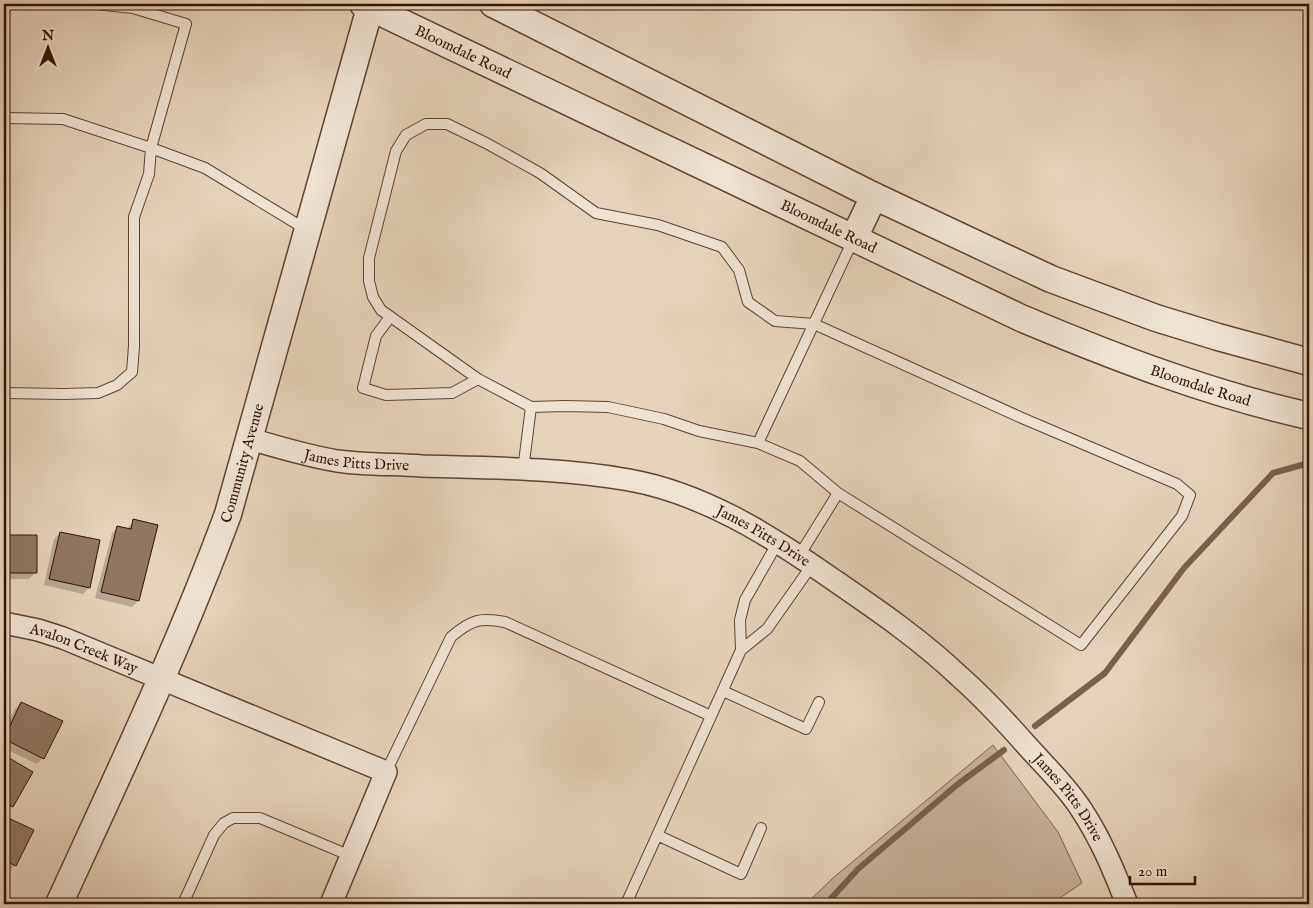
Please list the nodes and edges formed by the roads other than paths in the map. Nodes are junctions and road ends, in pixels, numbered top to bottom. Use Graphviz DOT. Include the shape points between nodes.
graph roads {
  1 [pos="96,4"];
  2 [pos="493,4"];
  3 [pos="113,5"];
  4 [pos="368,5"];
  5 [pos="4,118"];
  6 [pos="152,148"];
  7 [pos="874,196"];
  8 [pos="308,230"];
  9 [pos="854,238"];
  10 [pos="390,317"];
  11 [pos="814,324"];
  12 [pos="1309,362"];
  13 [pos="478,379"];
  14 [pos="4,393"];
  15 [pos="531,407"];
  16 [pos="1309,416"];
  17 [pos="250,439"];
  18 [pos="758,442"];
  19 [pos="523,470"];
  20 [pos="838,494"];
  21 [pos="778,542"];
  22 [pos="806,560"];
  23 [pos="4,624"];
  24 [pos="741,650"];
  25 [pos="161,679"];
  26 [pos="723,691"];
  27 [pos="818,702"];
  28 [pos="711,716"];
  29 [pos="386,772"];
  30 [pos="762,828"];
  31 [pos="657,835"];
  32 [pos="351,856"];
  33 [pos="60,904"];
  34 [pos="184,904"];
  35 [pos="331,904"];
  36 [pos="626,904"];
  37 [pos="1127,904"];
  1 -- 3 [label="lane"];
  2 -- 7 [label="street"];
  3 -- 6 [label="lane" via="186,24"];
  4 -- 8 [label="street, Community Avenue"];
  4 -- 9 [label="street, Bloomdale Road"];
  5 -- 6 [label="lane" via="63,119"];
  6 -- 8 [label="lane" via="205,168"];
  6 -- 14 [label="lane" via="149,174 134,217 132,372 117,385 98,393"];
  7 -- 9 [label="street"];
  7 -- 12 [label="street" via="1051,279 1156,318"];
  8 -- 17 [label="street, Community Avenue"];
  9 -- 11 [label="lane"];
  9 -- 16 [label="street, Bloomdale Road" via="1076,341 1217,390"];
  10 -- 11 [label="lane" via="373,297 369,258 396,151 406,135 426,124 447,124 540,173 596,213 658,225 722,247 739,270 748,302 774,321"];
  10 -- 13 [label="lane"];
  10 -- 13 [label="lane" via="376,336 363,388 386,395 452,393"];
  11 -- 18 [label="lane"];
  11 -- 20 [label="lane" via="1177,484 1190,494 1182,516 1081,645"];
  13 -- 15 [label="lane"];
  15 -- 18 [label="lane" via="608,408"];
  15 -- 19 [label="lane"];
  17 -- 19 [label="street, James Pitts Drive" via="339,461"];
  17 -- 25 [label="street, Community Avenue" via="228,514"];
  18 -- 20 [label="lane" via="800,461"];
  19 -- 21 [label="street, James Pitts Drive" via="592,475 652,485 719,510"];
  20 -- 22 [label="lane"];
  21 -- 22 [label="street, James Pitts Drive"];
  21 -- 24 [label="lane" via="745,600 740,620"];
  22 -- 24 [label="lane" via="767,629"];
  22 -- 37 [label="street, James Pitts Drive" via="919,642 997,713 1079,806 1102,845"];
  23 -- 25 [label="street, Avalon Creek Way" via="52,634"];
  24 -- 26 [label="lane"];
  25 -- 29 [label="street, Avalon Creek Way"];
  25 -- 33 [label="street, Community Avenue"];
  26 -- 27 [label="lane" via="806,729"];
  26 -- 28 [label="lane"];
  28 -- 29 [label="lane" via="506,622 476,621 465,625 451,637"];
  28 -- 31 [label="lane"];
  29 -- 32 [label="street"];
  30 -- 31 [label="lane" via="741,874"];
  31 -- 36 [label="lane"];
  32 -- 34 [label="lane" via="260,818 233,818 214,835"];
  32 -- 35 [label="street"];
}
